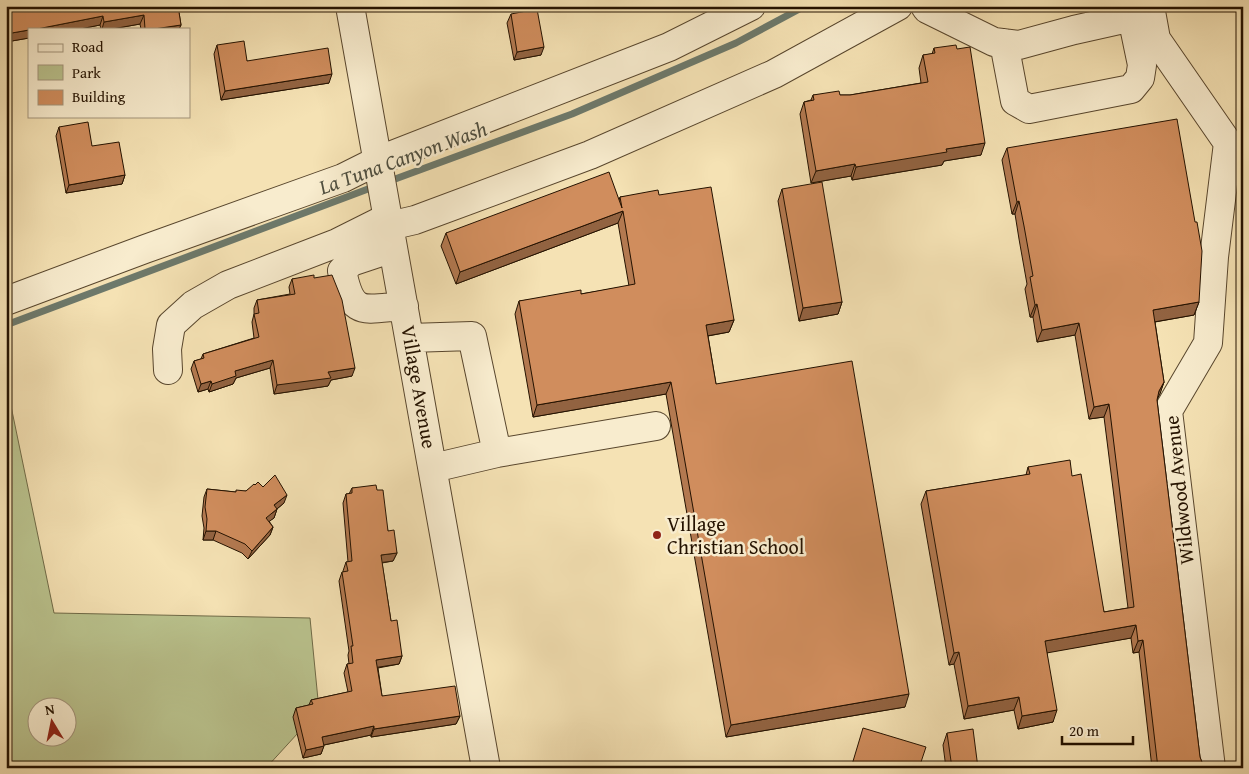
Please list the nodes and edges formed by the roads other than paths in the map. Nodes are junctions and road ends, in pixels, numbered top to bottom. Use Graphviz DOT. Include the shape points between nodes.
graph roads {
  1 [pos="350,6"];
  2 [pos="751,6"];
  3 [pos="898,6"];
  4 [pos="925,6"];
  5 [pos="1145,12"];
  6 [pos="1004,43"];
  7 [pos="1236,142"];
  8 [pos="384,203"];
  9 [pos="6,301"];
  10 [pos="404,306"];
  11 [pos="410,338"];
  12 [pos="168,370"];
  13 [pos="656,426"];
  14 [pos="497,453"];
  15 [pos="433,468"];
  16 [pos="486,768"];
  17 [pos="1211,768"];
  1 -- 8 [label="street, Village Avenue"];
  2 -- 8 [label="street" via="669,47"];
  3 -- 8 [label="street" via="774,74 590,155 415,220"];
  4 -- 6 [label="street" via="994,42"];
  5 -- 6 [label="street" via="1019,45"];
  5 -- 6 [label="street" via="1140,78 1131,89 1029,109 1015,101"];
  5 -- 7 [label="street, Wildwood Avenue" via="1156,39"];
  7 -- 17 [label="street, Wildwood Avenue" via="1214,257 1208,343 1168,410"];
  8 -- 9 [label="street" via="343,178"];
  8 -- 10 [label="street, Village Avenue"];
  8 -- 10 [label="street" via="351,262 342,271 353,303 366,309"];
  8 -- 12 [label="street" via="336,242 228,285 193,305 171,326"];
  10 -- 11 [label="street, Village Avenue"];
  11 -- 14 [label="street" via="472,336"];
  11 -- 15 [label="street, Village Avenue"];
  13 -- 14 [label="street"];
  14 -- 15 [label="street"];
  15 -- 16 [label="street, Village Avenue"];
}
